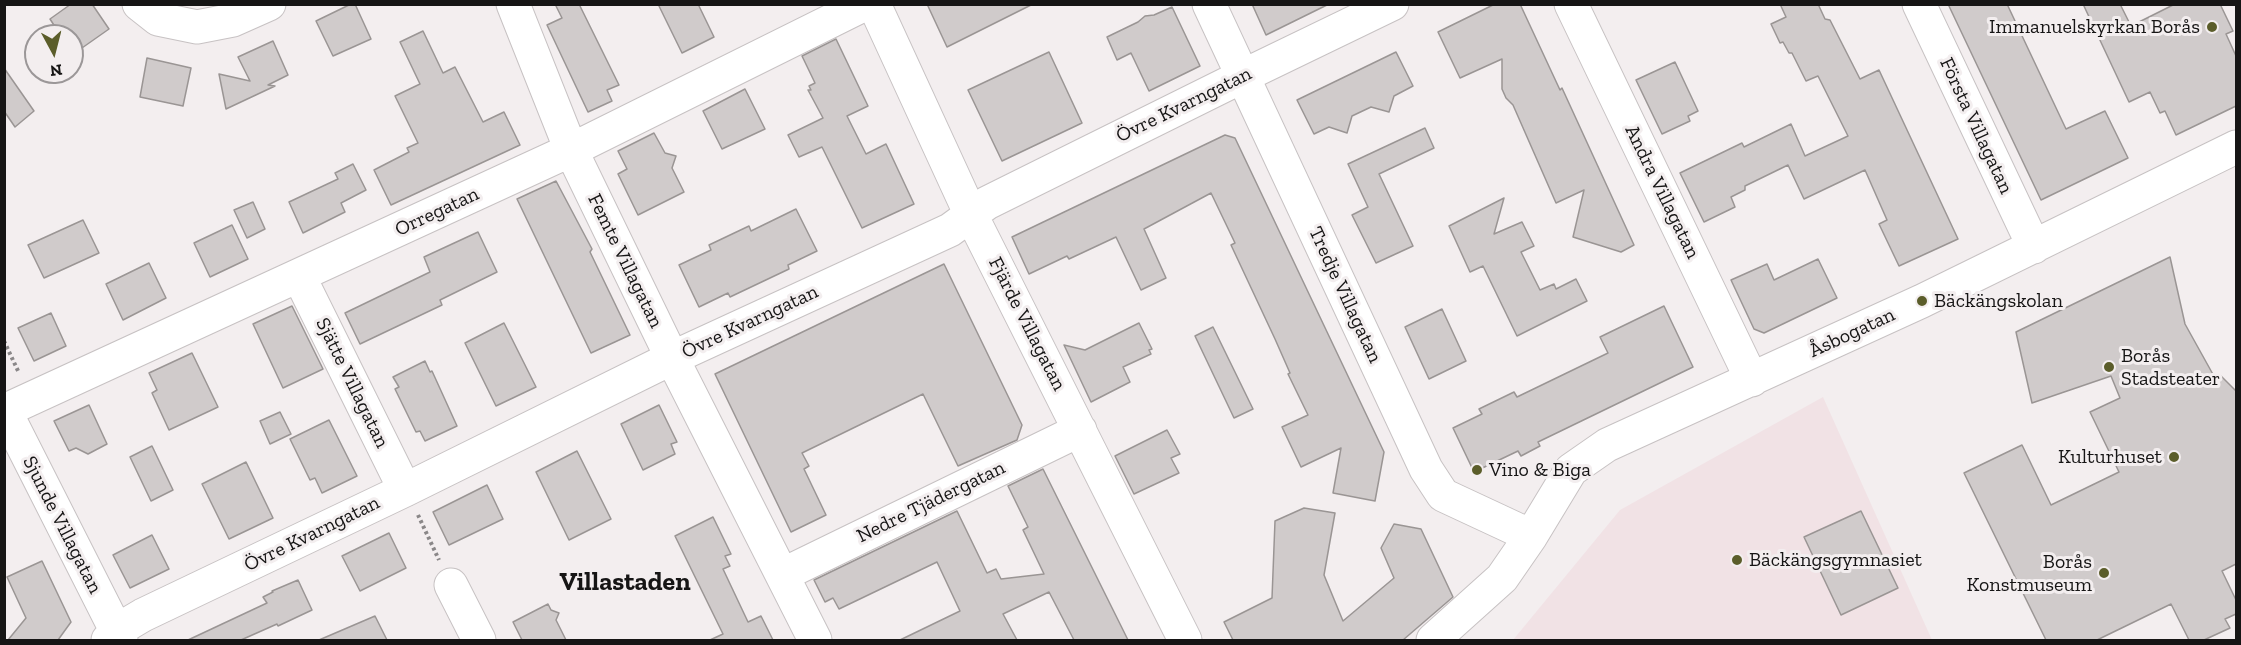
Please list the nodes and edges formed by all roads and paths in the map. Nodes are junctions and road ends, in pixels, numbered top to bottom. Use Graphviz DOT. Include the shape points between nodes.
graph roads {
  1 [pos="139,4"];
  2 [pos="269,4"];
  3 [pos="513,4"];
  4 [pos="865,4"];
  5 [pos="874,4"];
  6 [pos="1209,4"];
  7 [pos="1392,4"];
  8 [pos="1571,4"];
  9 [pos="1919,4"];
  10 [pos="1243,76"];
  11 [pos="2236,147"];
  12 [pos="571,150"];
  13 [pos="971,215"];
  14 [pos="2034,247"];
  15 [pos="299,276"];
  16 [pos="672,357"];
  17 [pos="1752,380"];
  18 [pos="5,411"];
  19 [pos="1080,430"];
  20 [pos="405,490"];
  21 [pos="1531,536"];
  22 [pos="434,549"];
  23 [pos="782,575"];
  24 [pos="451,585"];
  25 [pos="115,638"];
  26 [pos="480,640"];
  27 [pos="815,640"];
  28 [pos="1185,640"];
  29 [pos="1433,640"];
  1 -- 2 [label="street" via="158,19 197,27 233,20"];
  3 -- 12 [label="street, Femte Villagatan"];
  4 -- 12 [label="street, Orregatan"];
  5 -- 13 [label="street, Fjärde Villagatan"];
  6 -- 10 [label="street, Tredje Villagatan"];
  7 -- 10 [label="street, Övre Kvarngatan"];
  8 -- 17 [label="street, Andra Villagatan"];
  9 -- 14 [label="street, Första Villagatan"];
  10 -- 13 [label="street, Övre Kvarngatan" via="987,203"];
  10 -- 21 [label="street, Tredje Villagatan" via="1426,469 1443,495"];
  11 -- 14 [label="street, Åsbogatan"];
  12 -- 15 [label="street, Orregatan"];
  12 -- 16 [label="street, Femte Villagatan"];
  13 -- 16 [label="street, Övre Kvarngatan" via="950,230"];
  13 -- 19 [label="street, Fjärde Villagatan"];
  14 -- 17 [label="street, Åsbogatan"];
  15 -- 18 [label="street, Orregatan"];
  15 -- 20 [label="street, Sjätte Villagatan"];
  16 -- 20 [label="street, Övre Kvarngatan"];
  16 -- 23 [label="street, Femte Villagatan"];
  17 -- 21 [label="street, Åsbogatan" via="1607,445 1570,470"];
  18 -- 25 [label="street, Sjunde Villagatan"];
  19 -- 23 [label="street, Nedre Tjädergatan"];
  19 -- 28 [label="street, Fjärde Villagatan"];
  20 -- 22 [label="path"];
  20 -- 25 [label="street, Övre Kvarngatan" via="144,615"];
  21 -- 29 [label="street, Åsbogatan" via="1503,578"];
  23 -- 27 [label="street, Femte Villagatan"];
  24 -- 26 [label="street"];
}
